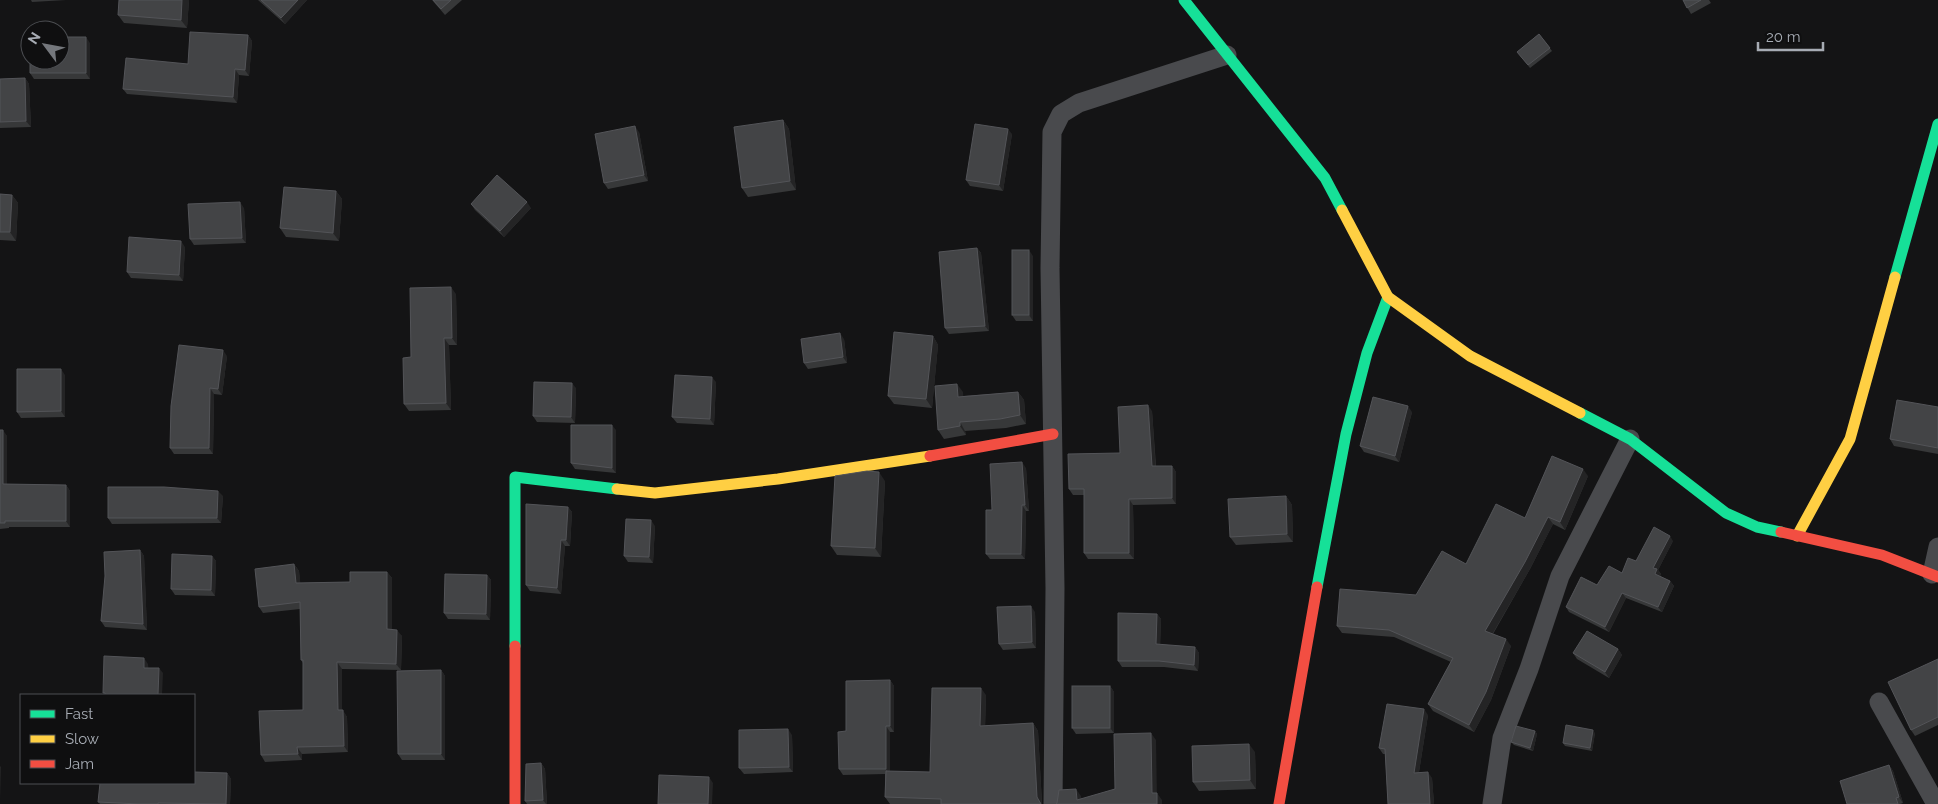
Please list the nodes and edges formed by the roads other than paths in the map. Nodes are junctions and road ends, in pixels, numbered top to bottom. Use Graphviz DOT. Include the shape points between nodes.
graph roads {
  1 [pos="1184,0"];
  2 [pos="1227,55"];
  3 [pos="1938,124"];
  4 [pos="1388,297"];
  5 [pos="1053,434"];
  6 [pos="1630,439"];
  7 [pos="1797,536"];
  8 [pos="1938,547"];
  9 [pos="1935,576"];
  10 [pos="1879,702"];
  11 [pos="515,804"];
  12 [pos="1052,804"];
  13 [pos="1279,804"];
  14 [pos="1492,804"];
  15 [pos="1936,804"];
  1 -- 2 [label="street"];
  2 -- 4 [label="street" via="1325,178"];
  2 -- 5 [label="street" via="1079,103 1061,114 1052,132"];
  3 -- 7 [label="street" via="1850,439"];
  4 -- 6 [label="street" via="1470,356"];
  4 -- 13 [label="street" via="1366,353 1346,434 1312,606"];
  5 -- 11 [label="street" via="778,479 655,493 515,477"];
  5 -- 12 [label="street"];
  6 -- 7 [label="street" via="1726,513 1757,527"];
  6 -- 14 [label="street" via="1560,576 1502,738"];
  7 -- 9 [label="street" via="1882,555"];
  8 -- 9 [label="street"];
  10 -- 15 [label="street"];
}
